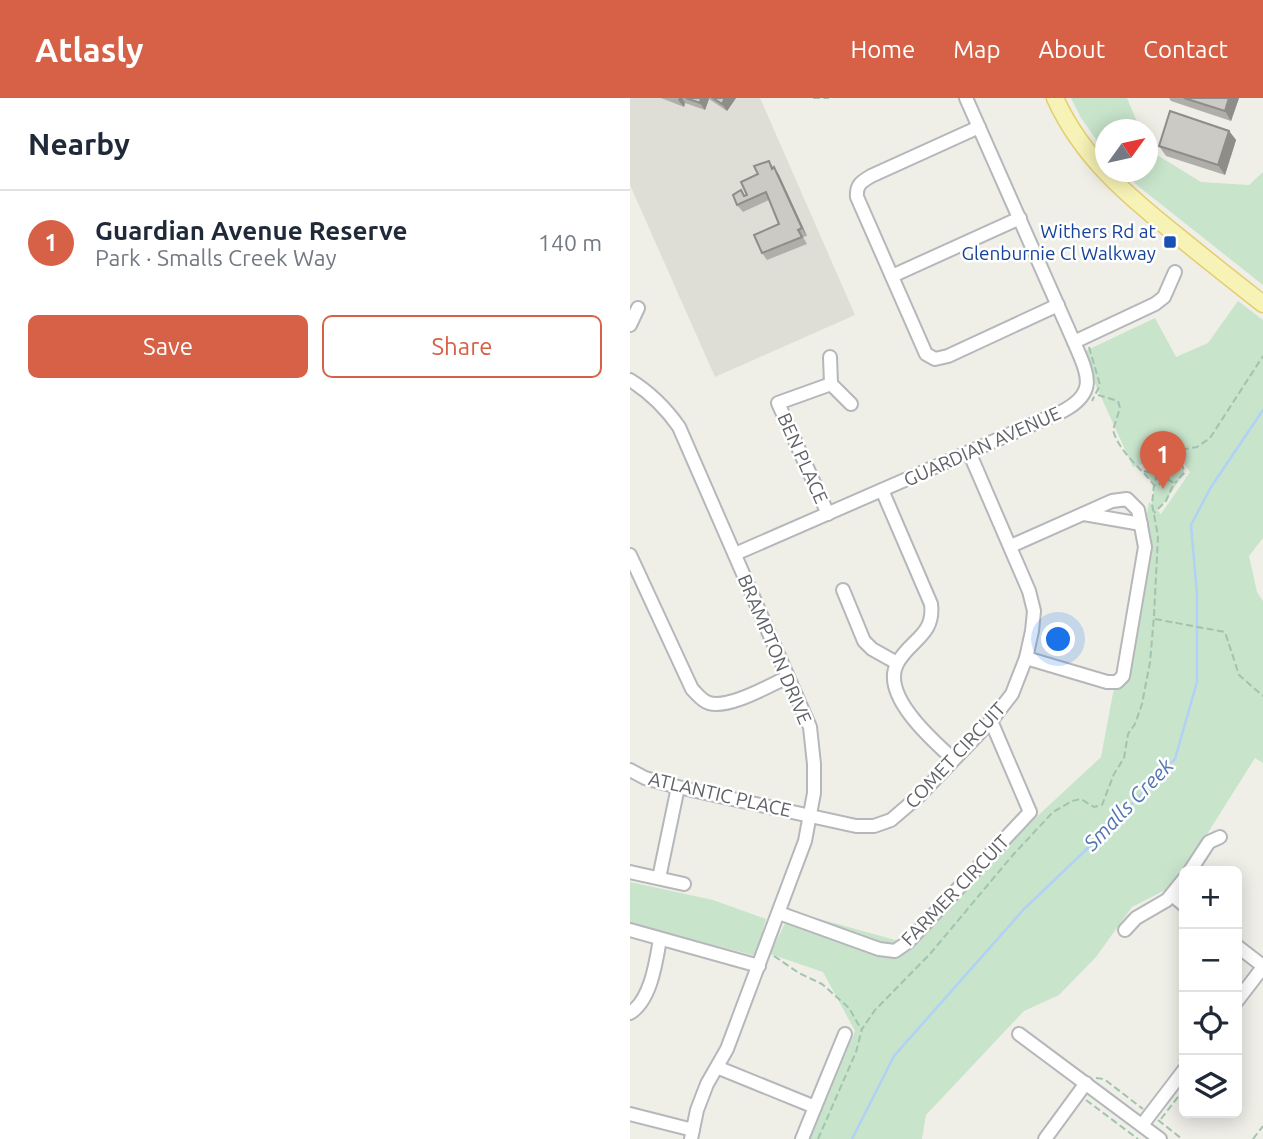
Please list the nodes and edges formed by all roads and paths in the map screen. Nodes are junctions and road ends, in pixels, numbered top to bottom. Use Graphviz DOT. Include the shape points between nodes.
graph roads {
  1 [pos="813,98"];
  2 [pos="829,98"];
  3 [pos="966,98"];
  4 [pos="1055,98"];
  5 [pos="979,127"];
  6 [pos="1020,218"];
  7 [pos="1175,272"];
  8 [pos="892,276"];
  9 [pos="1263,304"];
  10 [pos="1058,305"];
  11 [pos="638,308"];
  12 [pos="630,325"];
  13 [pos="1079,340"];
  14 [pos="1263,356"];
  15 [pos="830,357"];
  16 [pos="630,380"];
  17 [pos="831,384"];
  18 [pos="1090,397"];
  19 [pos="851,404"];
  20 [pos="969,452"];
  21 [pos="1170,459"];
  22 [pos="1143,471"];
  23 [pos="1174,483"];
  24 [pos="882,490"];
  25 [pos="828,514"];
  26 [pos="1083,514"];
  27 [pos="1153,514"];
  28 [pos="1142,524"];
  29 [pos="1011,546"];
  30 [pos="735,554"];
  31 [pos="630,555"];
  32 [pos="843,590"];
  33 [pos="1154,619"];
  34 [pos="1026,657"];
  35 [pos="897,663"];
  36 [pos="788,677"];
  37 [pos="1263,696"];
  38 [pos="991,721"];
  39 [pos="952,758"];
  40 [pos="630,770"];
  41 [pos="678,787"];
  42 [pos="811,816"];
  43 [pos="1220,837"];
  44 [pos="1193,866"];
  45 [pos="630,872"];
  46 [pos="659,878"];
  47 [pos="684,884"];
  48 [pos="1179,886"];
  49 [pos="1172,895"];
  50 [pos="1179,901"];
  51 [pos="779,913"];
  52 [pos="630,930"];
  53 [pos="1125,930"];
  54 [pos="660,939"];
  55 [pos="1242,950"];
  56 [pos="759,966"];
  57 [pos="1263,966"];
  58 [pos="1242,994"];
  59 [pos="630,1013"];
  60 [pos="845,1034"];
  61 [pos="1019,1034"];
  62 [pos="719,1068"];
  63 [pos="1179,1077"];
  64 [pos="1086,1083"];
  65 [pos="1078,1094"];
  66 [pos="1179,1095"];
  67 [pos="815,1107"];
  68 [pos="630,1114"];
  69 [pos="1161,1120"];
  70 [pos="1142,1125"];
  71 [pos="1263,1126"];
  72 [pos="692,1134"];
  73 [pos="802,1139"];
  74 [pos="1045,1139"];
  75 [pos="1138,1139"];
  76 [pos="1160,1139"];
  77 [pos="1253,1139"];
  1 -- 2 [label="path"];
  3 -- 5 [label="street"];
  4 -- 9 [label="main road" via="1072,132 1107,176"];
  5 -- 6 [label="street"];
  5 -- 8 [label="street" via="860,182 857,197"];
  6 -- 8 [label="street"];
  6 -- 10 [label="street"];
  7 -- 13 [label="street" via="1156,304"];
  8 -- 10 [label="street" via="926,354 935,359"];
  10 -- 13 [label="street"];
  11 -- 12 [label="street"];
  13 -- 18 [label="street"];
  13 -- 18 [label="path" via="1095,363 1100,385"];
  14 -- 21 [label="path" via="1210,438 1197,447 1179,450"];
  15 -- 17 [label="street"];
  16 -- 30 [label="street, BRAMPTON DRIVE" via="664,406 679,428"];
  17 -- 19 [label="street"];
  17 -- 25 [label="street, BEN PLACE" via="778,403"];
  18 -- 20 [label="street, GUARDIAN AVENUE"];
  18 -- 22 [label="path" via="1108,396 1118,401 1121,408 1115,437"];
  20 -- 24 [label="street, GUARDIAN AVENUE"];
  20 -- 29 [label="street, COMET CIRCUIT"];
  21 -- 22 [label="path" via="1157,474"];
  21 -- 23 [label="path" via="1184,469"];
  22 -- 23 [label="path" via="1154,485 1167,479"];
  23 -- 27 [label="path"];
  24 -- 25 [label="street, GUARDIAN AVENUE"];
  24 -- 35 [label="street" via="933,617"];
  25 -- 30 [label="street, GUARDIAN AVENUE"];
  26 -- 28 [label="street"];
  26 -- 28 [label="street" via="1127,499 1138,510"];
  26 -- 29 [label="street"];
  28 -- 34 [label="street" via="1145,547 1123,676 1107,682"];
  29 -- 34 [label="street, COMET CIRCUIT" via="1034,611"];
  30 -- 36 [label="street, BRAMPTON DRIVE"];
  31 -- 36 [label="street" via="692,689 702,700 725,704"];
  32 -- 35 [label="street" via="864,641"];
  33 -- 37 [label="path" via="1225,632 1239,675"];
  34 -- 38 [label="street, COMET CIRCUIT" via="1012,694"];
  35 -- 39 [label="street" via="894,675 911,719"];
  36 -- 42 [label="street, BRAMPTON DRIVE" via="813,745"];
  38 -- 39 [label="street, COMET CIRCUIT"];
  38 -- 51 [label="street, FARMER CIRCUIT" via="1030,813 908,942 895,951 878,949"];
  39 -- 42 [label="street, COMET CIRCUIT" via="891,820 856,826"];
  40 -- 41 [label="street, ATLANTIC PLACE"];
  41 -- 42 [label="street, ATLANTIC PLACE"];
  41 -- 46 [label="street"];
  42 -- 51 [label="street, BRAMPTON DRIVE"];
  43 -- 44 [label="street" via="1209,842"];
  45 -- 46 [label="street"];
  46 -- 47 [label="street"];
  48 -- 49 [label="street"];
  49 -- 50 [label="street"];
  49 -- 53 [label="street"];
  51 -- 56 [label="street, BRAMPTON DRIVE"];
  52 -- 54 [label="street"];
  54 -- 56 [label="street"];
  54 -- 59 [label="street" via="645,993"];
  55 -- 57 [label="street"];
  56 -- 62 [label="street, BRAMPTON DRIVE"];
  57 -- 58 [label="street"];
  60 -- 67 [label="street"];
  61 -- 64 [label="street"];
  62 -- 67 [label="street"];
  62 -- 72 [label="street, BRAMPTON DRIVE" via="697,1110"];
  63 -- 70 [label="street"];
  64 -- 65 [label="street"];
  64 -- 70 [label="street"];
  65 -- 74 [label="street"];
  65 -- 75 [label="path"];
  66 -- 69 [label="path"];
  67 -- 73 [label="street"];
  68 -- 72 [label="street"];
  70 -- 76 [label="street"];
  71 -- 77 [label="path"];
}
